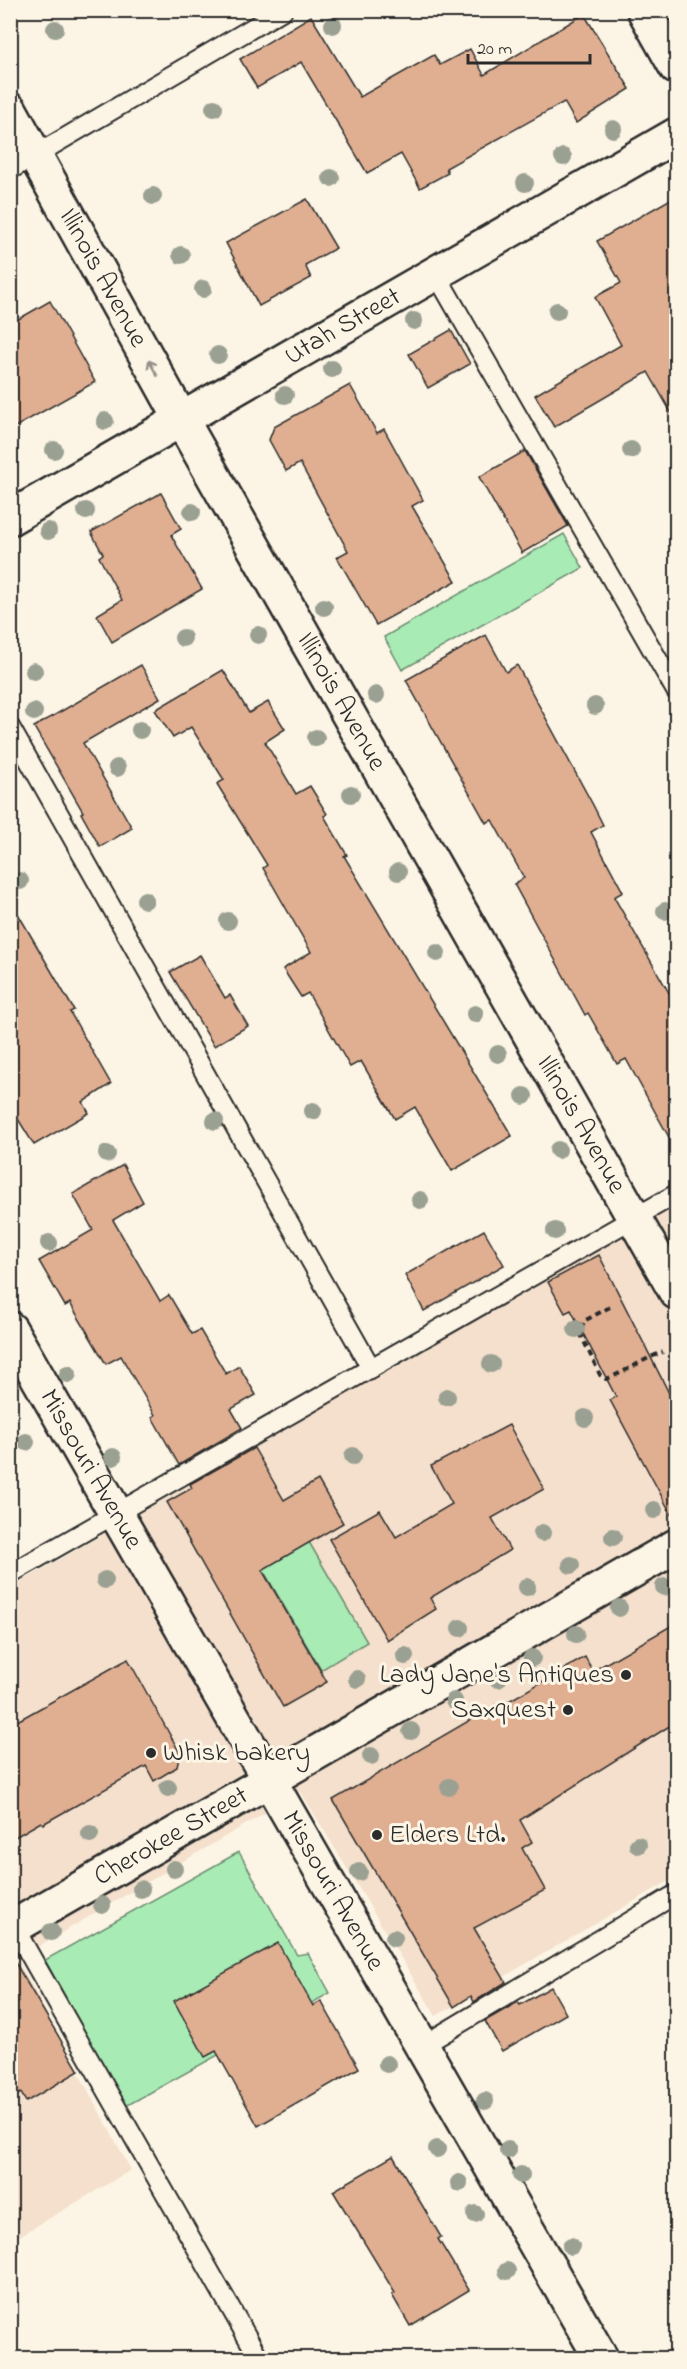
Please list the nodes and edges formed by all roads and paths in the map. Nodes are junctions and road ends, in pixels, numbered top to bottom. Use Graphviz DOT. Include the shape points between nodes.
graph roads {
  1 [pos="283,10"];
  2 [pos="644,10"];
  3 [pos="676,67"];
  4 [pos="10,110"];
  5 [pos="676,135"];
  6 [pos="23,163"];
  7 [pos="436,274"];
  8 [pos="181,419"];
  9 [pos="10,518"];
  10 [pos="676,691"];
  11 [pos="10,727"];
  12 [pos="676,1194"];
  13 [pos="635,1218"];
  14 [pos="676,1292"];
  15 [pos="610,1307"];
  16 [pos="10,1329"];
  17 [pos="663,1352"];
  18 [pos="371,1368"];
  19 [pos="117,1514"];
  20 [pos="676,1546"];
  21 [pos="10,1574"];
  22 [pos="269,1780"];
  23 [pos="676,1895"];
  24 [pos="12,1928"];
  25 [pos="422,2046"];
  26 [pos="259,2358"];
  27 [pos="601,2358"];
  1 -- 6 [label="lane"];
  2 -- 3 [label="street"];
  4 -- 6 [label="street, Illinois Avenue"];
  5 -- 7 [label="street, Utah Street"];
  8 -- 6 [label="street, Illinois Avenue, one-way"];
  7 -- 8 [label="street, Utah Street"];
  7 -- 10 [label="lane"];
  8 -- 9 [label="street, Utah Street"];
  8 -- 13 [label="street, Illinois Avenue"];
  11 -- 18 [label="lane"];
  12 -- 13 [label="lane"];
  13 -- 14 [label="street, Illinois Avenue"];
  13 -- 18 [label="lane"];
  15 -- 17 [label="path" via="584,1321 580,1333 600,1375 606,1380"];
  16 -- 19 [label="street, Missouri Avenue"];
  18 -- 19 [label="lane"];
  19 -- 21 [label="lane"];
  19 -- 22 [label="street, Missouri Avenue"];
  20 -- 22 [label="street, Cherokee Street"];
  22 -- 24 [label="street, Cherokee Street"];
  22 -- 25 [label="street, Missouri Avenue"];
  23 -- 25 [label="lane"];
  24 -- 26 [label="lane"];
  25 -- 27 [label="street, Missouri Avenue"];
}
